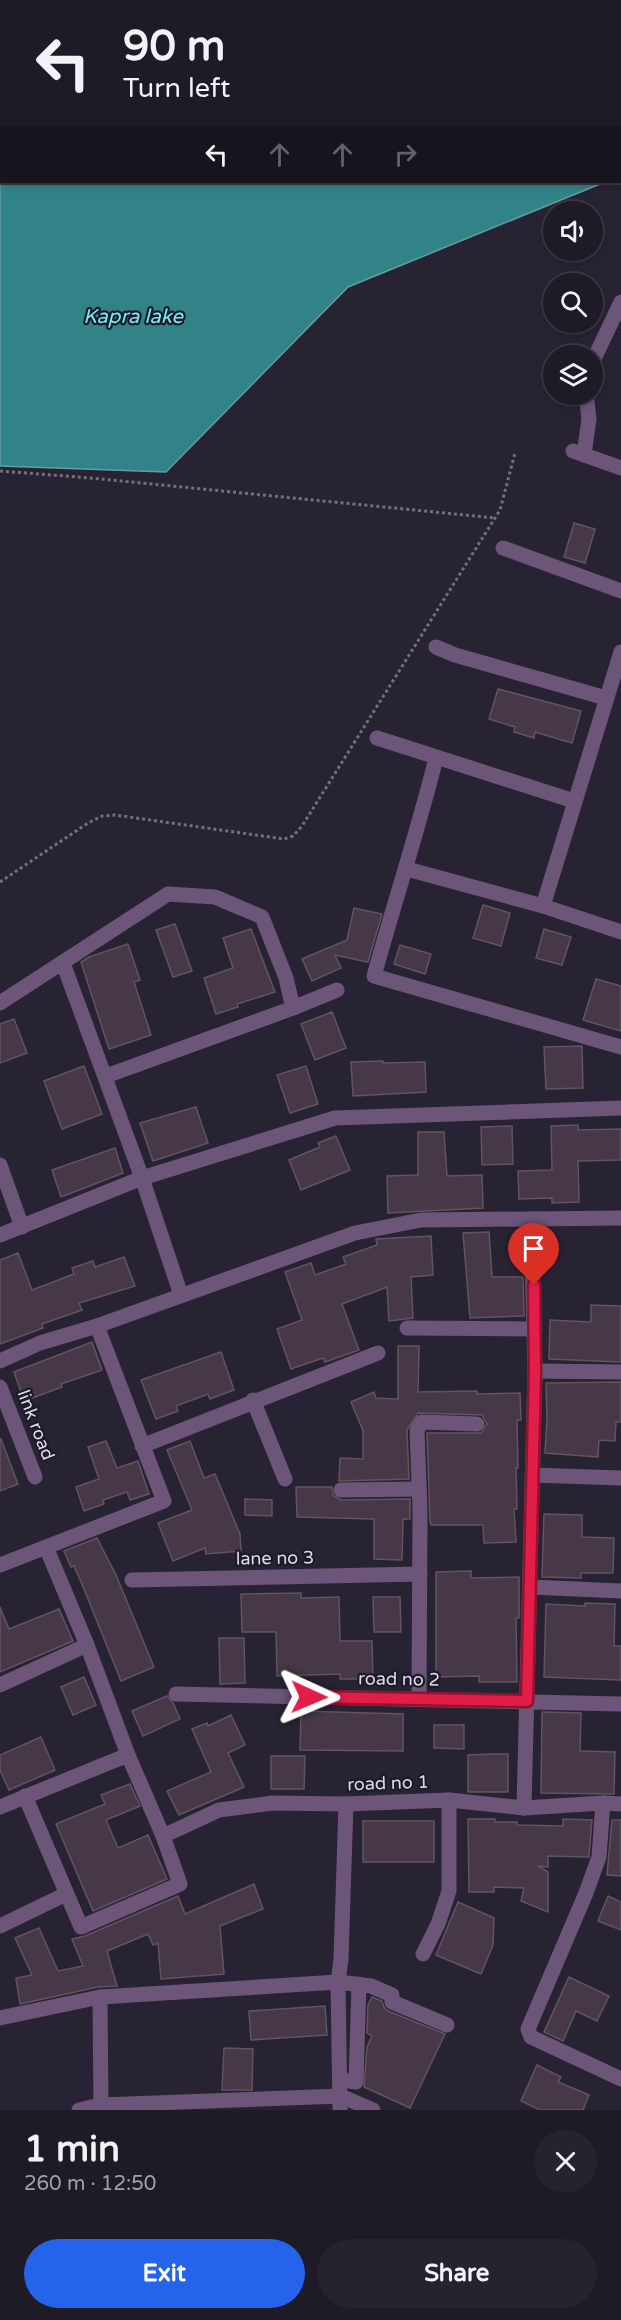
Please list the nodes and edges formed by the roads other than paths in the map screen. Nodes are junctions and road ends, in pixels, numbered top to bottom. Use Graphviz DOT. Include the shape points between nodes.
graph roads {
  1 [pos="621,303"];
  2 [pos="601,345"];
  3 [pos="587,405"];
  4 [pos="621,468"];
  5 [pos="502,548"];
  6 [pos="621,591"];
  7 [pos="436,647"];
  8 [pos="621,652"];
  9 [pos="606,698"];
  10 [pos="377,738"];
  11 [pos="436,758"];
  12 [pos="574,801"];
  13 [pos="407,869"];
  14 [pos="543,906"];
  15 [pos="621,932"];
  16 [pos="63,963"];
  17 [pos="337,990"];
  18 [pos="0,1003"];
  19 [pos="293,1008"];
  20 [pos="621,1047"];
  21 [pos="106,1076"];
  22 [pos="621,1108"];
  23 [pos="0,1165"];
  24 [pos="142,1178"];
  25 [pos="621,1218"];
  26 [pos="531,1219"];
  27 [pos="22,1227"];
  28 [pos="0,1235"];
  29 [pos="181,1295"];
  30 [pos="97,1326"];
  31 [pos="407,1328"];
  32 [pos="535,1329"];
  33 [pos="378,1353"];
  34 [pos="0,1361"];
  35 [pos="535,1371"];
  36 [pos="621,1372"];
  37 [pos="0,1388"];
  38 [pos="253,1401"];
  39 [pos="477,1424"];
  40 [pos="142,1446"];
  41 [pos="532,1475"];
  42 [pos="35,1477"];
  43 [pos="621,1478"];
  44 [pos="285,1479"];
  45 [pos="341,1490"];
  46 [pos="420,1490"];
  47 [pos="46,1547"];
  48 [pos="0,1565"];
  49 [pos="420,1574"];
  50 [pos="132,1580"];
  51 [pos="530,1587"];
  52 [pos="621,1591"];
  53 [pos="87,1645"];
  54 [pos="0,1685"];
  55 [pos="176,1694"];
  56 [pos="419,1699"];
  57 [pos="527,1701"];
  58 [pos="621,1704"];
  59 [pos="128,1755"];
  60 [pos="25,1796"];
  61 [pos="449,1800"];
  62 [pos="603,1803"];
  63 [pos="346,1804"];
  64 [pos="621,1804"];
  65 [pos="0,1807"];
  66 [pos="524,1808"];
  67 [pos="163,1836"];
  68 [pos="66,1894"];
  69 [pos="0,1926"];
  70 [pos="423,1954"];
  71 [pos="338,1982"];
  72 [pos="359,1984"];
  73 [pos="100,1997"];
  74 [pos="0,2018"];
  75 [pos="447,2025"];
  76 [pos="621,2079"];
  77 [pos="341,2080"];
  78 [pos="341,2103"];
  79 [pos="101,2108"];
  80 [pos="79,2110"];
  81 [pos="373,2110"];
  1 -- 2 [label="street"];
  3 -- 4 [label="street" via="589,419 579,453"];
  5 -- 6 [label="street"];
  7 -- 9 [label="street"];
  8 -- 9 [label="street"];
  9 -- 12 [label="street"];
  10 -- 11 [label="street"];
  11 -- 12 [label="street"];
  11 -- 13 [label="street"];
  12 -- 14 [label="street"];
  13 -- 14 [label="street"];
  13 -- 20 [label="street" via="374,976"];
  14 -- 15 [label="street"];
  16 -- 18 [label="street"];
  16 -- 19 [label="street" via="168,894 215,897 262,917"];
  16 -- 21 [label="street"];
  17 -- 19 [label="street"];
  19 -- 21 [label="street"];
  21 -- 24 [label="street"];
  22 -- 24 [label="street" via="336,1118"];
  23 -- 27 [label="street"];
  24 -- 27 [label="street"];
  24 -- 29 [label="street"];
  25 -- 26 [label="street"];
  26 -- 29 [label="street" via="421,1221 355,1233"];
  26 -- 32 [label="street"];
  27 -- 28 [label="street"];
  29 -- 30 [label="street"];
  30 -- 34 [label="street" via="40,1343"];
  30 -- 40 [label="street"];
  31 -- 32 [label="street"];
  32 -- 35 [label="street"];
  33 -- 38 [label="street"];
  35 -- 36 [label="street"];
  35 -- 41 [label="street"];
  37 -- 42 [label="street, link road"];
  38 -- 40 [label="street"];
  38 -- 44 [label="street"];
  39 -- 46 [label="street" via="419,1425"];
  40 -- 47 [label="street" via="164,1501"];
  41 -- 43 [label="street"];
  41 -- 51 [label="street"];
  45 -- 46 [label="street"];
  46 -- 49 [label="street"];
  47 -- 48 [label="street"];
  47 -- 53 [label="street"];
  49 -- 50 [label="street, lane no 3"];
  49 -- 56 [label="street"];
  51 -- 52 [label="street"];
  51 -- 57 [label="street"];
  53 -- 54 [label="street"];
  53 -- 59 [label="street"];
  55 -- 56 [label="street, road no 2"];
  56 -- 57 [label="street, road no 2"];
  57 -- 58 [label="street, road no 2"];
  57 -- 66 [label="street"];
  59 -- 60 [label="street"];
  59 -- 67 [label="street"];
  60 -- 65 [label="street"];
  60 -- 68 [label="street"];
  61 -- 63 [label="street, road no 1"];
  61 -- 66 [label="street, road no 1"];
  61 -- 70 [label="street" via="449,1891"];
  62 -- 64 [label="street, road no 1"];
  62 -- 66 [label="street, road no 1"];
  62 -- 76 [label="street" via="599,1857 528,2029 531,2037"];
  63 -- 67 [label="street, road no 1" via="235,1807 202,1817"];
  63 -- 71 [label="street"];
  67 -- 68 [label="street" via="180,1884 81,1927"];
  68 -- 69 [label="street"];
  71 -- 72 [label="street"];
  71 -- 73 [label="street"];
  71 -- 77 [label="street"];
  72 -- 75 [label="street" via="392,1995 392,2002"];
  72 -- 77 [label="street" via="356,2082"];
  73 -- 74 [label="street"];
  73 -- 79 [label="street"];
  77 -- 78 [label="street"];
  78 -- 79 [label="street"];
  78 -- 81 [label="street"];
  79 -- 80 [label="street"];
}
